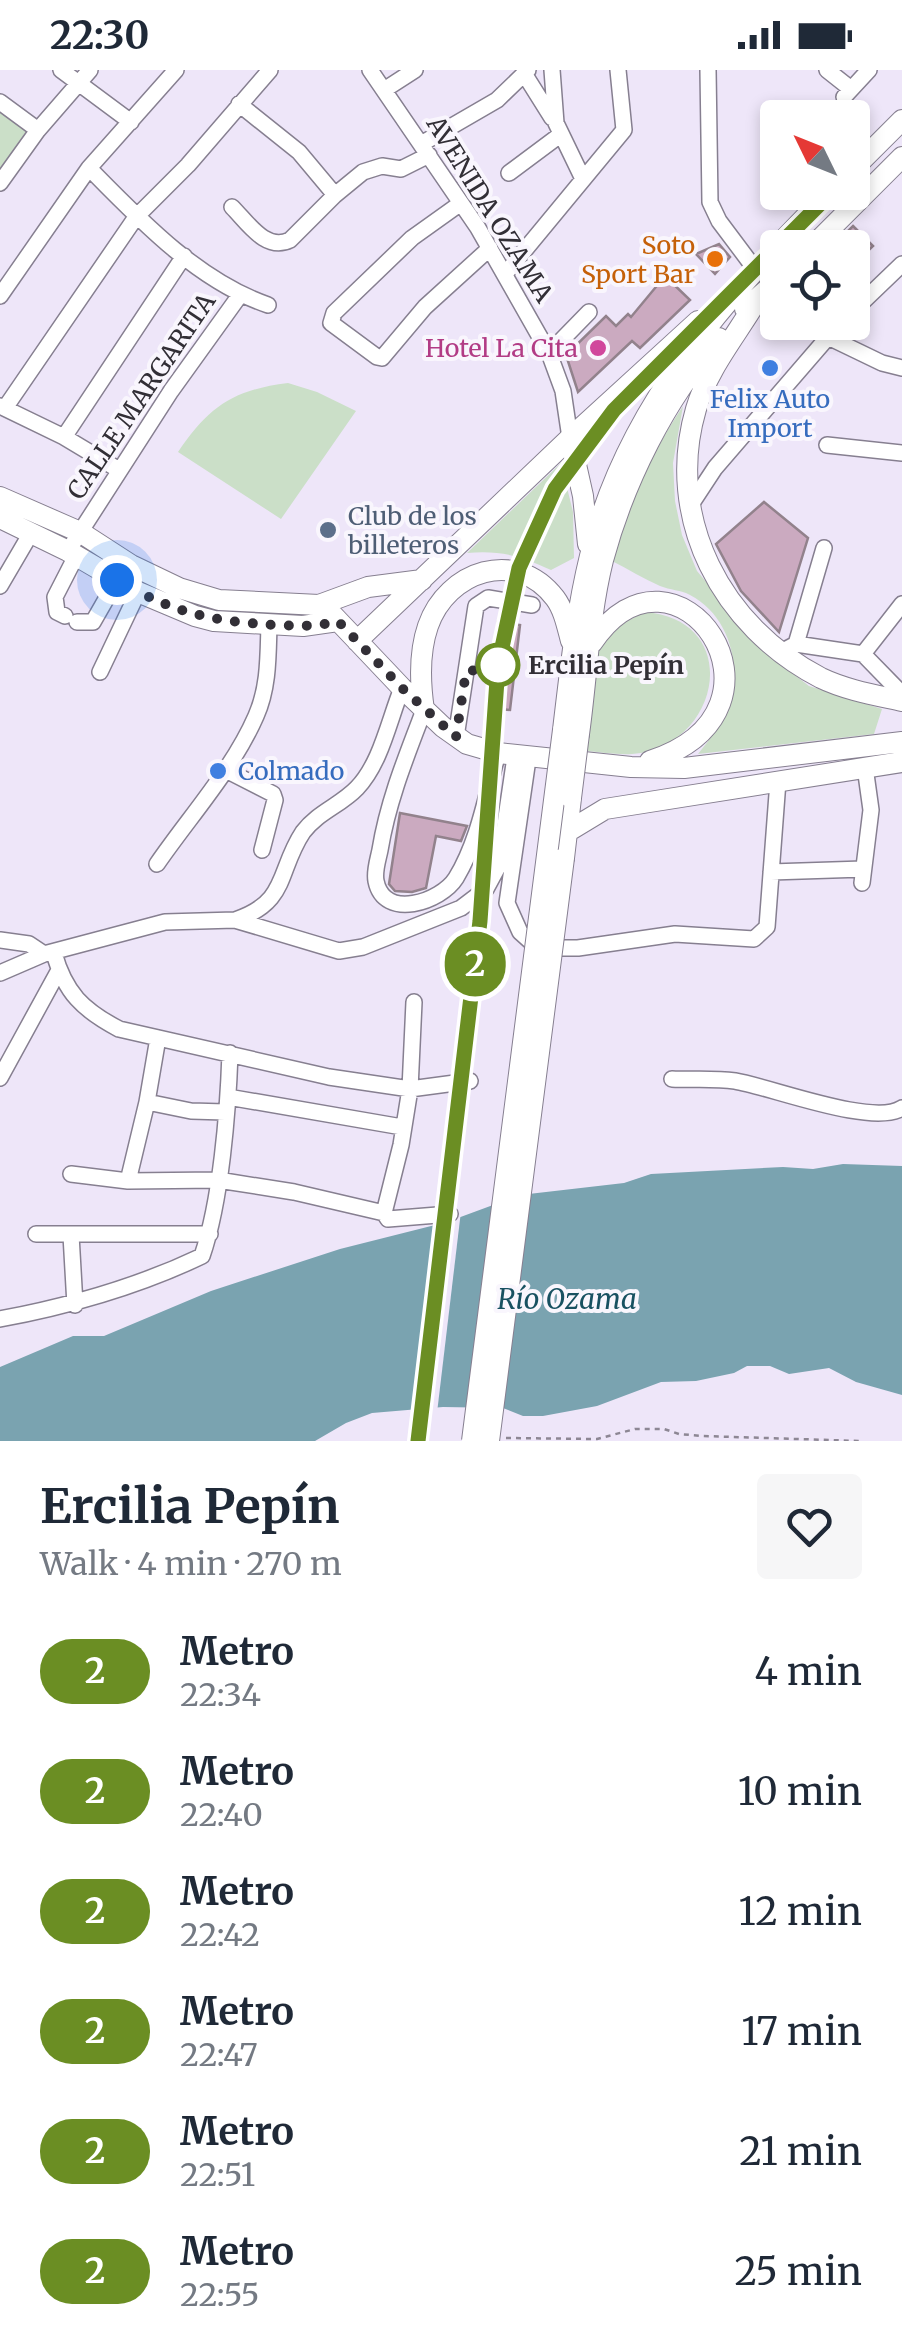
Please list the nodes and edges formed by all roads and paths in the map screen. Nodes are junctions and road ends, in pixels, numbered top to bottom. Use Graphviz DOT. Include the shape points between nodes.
graph roads {
  1 [pos="62,70"];
  2 [pos="90,70"];
  3 [pos="176,70"];
  4 [pos="270,70"];
  5 [pos="370,70"];
  6 [pos="415,70"];
  7 [pos="552,70"];
  8 [pos="618,70"];
  9 [pos="708,70"];
  10 [pos="827,70"];
  11 [pos="870,70"];
  12 [pos="526,73"];
  13 [pos="80,84"];
  14 [pos="384,90"];
  15 [pos="0,102"];
  16 [pos="239,104"];
  17 [pos="902,120"];
  18 [pos="131,122"];
  19 [pos="558,129"];
  20 [pos="38,130"];
  21 [pos="425,150"];
  22 [pos="870,152"];
  23 [pos="902,156"];
  24 [pos="89,168"];
  25 [pos="509,173"];
  26 [pos="583,179"];
  27 [pos="0,183"];
  28 [pos="334,195"];
  29 [pos="461,203"];
  30 [pos="232,207"];
  31 [pos="812,210"];
  32 [pos="136,217"];
  33 [pos="828,230"];
  34 [pos="490,248"];
  35 [pos="184,256"];
  36 [pos="902,264"];
  37 [pos="754,269"];
  38 [pos="505,274"];
  39 [pos="240,295"];
  40 [pos="870,295"];
  41 [pos="0,296"];
  42 [pos="760,298"];
  43 [pos="756,302"];
  44 [pos="760,304"];
  45 [pos="268,305"];
  46 [pos="589,312"];
  47 [pos="823,340"];
  48 [pos="832,340"];
  49 [pos="549,353"];
  50 [pos="902,368"];
  51 [pos="2,407"];
  52 [pos="64,437"];
  53 [pos="570,438"];
  54 [pos="827,445"];
  55 [pos="902,453"];
  56 [pos="120,470"];
  57 [pos="0,498"];
  58 [pos="690,506"];
  59 [pos="0,518"];
  60 [pos="80,532"];
  61 [pos="31,533"];
  62 [pos="824,548"];
  63 [pos="72,554"];
  64 [pos="590,556"];
  65 [pos="117,580"];
  66 [pos="422,580"];
  67 [pos="0,586"];
  68 [pos="138,592"];
  69 [pos="902,604"];
  70 [pos="319,605"];
  71 [pos="532,605"];
  72 [pos="338,621"];
  73 [pos="269,624"];
  74 [pos="357,641"];
  75 [pos="582,646"];
  76 [pos="788,648"];
  77 [pos="863,654"];
  78 [pos="100,672"];
  79 [pos="402,688"];
  80 [pos="902,698"];
  81 [pos="424,710"];
  82 [pos="571,732"];
  83 [pos="456,737"];
  84 [pos="902,742"];
  85 [pos="514,756"];
  86 [pos="902,762"];
  87 [pos="865,767"];
  88 [pos="631,768"];
  89 [pos="224,769"];
  90 [pos="778,781"];
  91 [pos="567,832"];
  92 [pos="262,850"];
  93 [pos="156,864"];
  94 [pos="771,872"];
  95 [pos="235,920"];
  96 [pos="0,940"];
  97 [pos="49,953"];
  98 [pos="59,970"];
  99 [pos="0,974"];
  100 [pos="414,1002"];
  101 [pos="158,1038"];
  102 [pos="230,1054"];
  103 [pos="0,1078"];
  104 [pos="672,1079"];
  105 [pos="470,1081"];
  106 [pos="410,1089"];
  107 [pos="147,1102"];
  108 [pos="226,1104"];
  109 [pos="902,1108"];
  110 [pos="402,1127"];
  111 [pos="71,1174"];
  112 [pos="218,1180"];
  113 [pos="128,1181"];
  114 [pos="384,1212"];
  115 [pos="450,1214"];
  116 [pos="36,1234"];
  117 [pos="210,1234"];
  118 [pos="71,1235"];
  119 [pos="74,1305"];
  120 [pos="0,1319"];
  121 [pos="494,1439"];
  122 [pos="860,1441"];
  1 -- 13 [label="street"];
  2 -- 13 [label="street"];
  3 -- 18 [label="street"];
  4 -- 16 [label="street"];
  5 -- 14 [label="street, AVENIDA OZAMA"];
  6 -- 14 [label="street"];
  7 -- 19 [label="street"];
  8 -- 26 [label="street" via="624,130"];
  9 -- 37 [label="street" via="710,202"];
  10 -- 11 [label="street" via="847,93"];
  12 -- 19 [label="street"];
  12 -- 21 [label="street"];
  13 -- 18 [label="street"];
  13 -- 20 [label="street"];
  14 -- 21 [label="street, AVENIDA OZAMA"];
  15 -- 20 [label="street"];
  16 -- 28 [label="street" via="299,152"];
  16 -- 32 [label="street"];
  17 -- 22 [label="main road"];
  18 -- 24 [label="street"];
  19 -- 25 [label="street"];
  19 -- 26 [label="street"];
  20 -- 27 [label="street"];
  21 -- 28 [label="street" via="402,169 373,167"];
  21 -- 29 [label="street, AVENIDA OZAMA"];
  23 -- 33 [label="main road"];
  24 -- 32 [label="street"];
  24 -- 41 [label="street"];
  26 -- 38 [label="street"];
  28 -- 30 [label="street" via="282,244 268,242"];
  29 -- 34 [label="street, AVENIDA OZAMA"];
  29 -- 34 [label="street" via="412,238 330,322 382,358 425,307"];
  31 -- 37 [label="main road"];
  32 -- 35 [label="street"];
  32 -- 51 [label="street"];
  34 -- 38 [label="street, AVENIDA OZAMA"];
  35 -- 39 [label="street"];
  35 -- 52 [label="street"];
  36 -- 40 [label="street"];
  37 -- 53 [label="main road"];
  37 -- 64 [label="main road" via="648,411 622,462"];
  38 -- 49 [label="street, AVENIDA OZAMA"];
  39 -- 45 [label="street, CALLE MARGARITA"];
  39 -- 56 [label="street, CALLE MARGARITA"];
  42 -- 43 [label="main road"];
  43 -- 44 [label="street"];
  43 -- 58 [label="main road" via="697,405 688,438"];
  43 -- 75 [label="main road" via="686,382 636,470 602,562"];
  46 -- 49 [label="street"];
  47 -- 58 [label="street"];
  48 -- 50 [label="street"];
  49 -- 53 [label="street, AVENIDA OZAMA"];
  51 -- 52 [label="street"];
  52 -- 56 [label="street"];
  53 -- 64 [label="main road"];
  53 -- 66 [label="main road"];
  54 -- 55 [label="street"];
  56 -- 60 [label="street, CALLE MARGARITA"];
  57 -- 60 [label="main road"];
  58 -- 76 [label="main road" via="706,564 722,591 742,617"];
  59 -- 61 [label="main road"];
  60 -- 63 [label="street, CALLE MARGARITA"];
  60 -- 70 [label="main road" via="179,588 219,600"];
  61 -- 63 [label="main road"];
  61 -- 67 [label="street"];
  62 -- 76 [label="street"];
  63 -- 65 [label="main road"];
  63 -- 65 [label="street, CALLE MARGARITA" via="54,607 71,619 93,622"];
  64 -- 75 [label="main road"];
  65 -- 68 [label="main road"];
  66 -- 70 [label="main road" via="368,587"];
  66 -- 74 [label="main road"];
  68 -- 73 [label="main road" via="214,620"];
  68 -- 78 [label="street"];
  69 -- 77 [label="street"];
  70 -- 72 [label="main road"];
  71 -- 83 [label="street" via="488,598 476,606"];
  72 -- 73 [label="main road"];
  72 -- 74 [label="main road"];
  73 -- 89 [label="street" via="268,674 258,714"];
  74 -- 79 [label="main road"];
  75 -- 81 [label="main road" via="553,595 538,583 510,569 476,572 449,593 428,626"];
  75 -- 82 [label="main road"];
  75 -- 88 [label="main road" via="622,609 651,600 696,616 716,640 724,684 717,715 689,746"];
  76 -- 77 [label="street"];
  76 -- 80 [label="main road" via="822,678"];
  77 -- 80 [label="street"];
  79 -- 81 [label="main road"];
  79 -- 95 [label="street" via="366,778 306,829 272,898"];
  81 -- 83 [label="main road"];
  81 -- 85 [label="street" via="388,807 375,877 392,902 407,906 452,884"];
  82 -- 91 [label="main road, bridge"];
  82 -- 121 [label="main road, bridge"];
  83 -- 85 [label="main road"];
  84 -- 88 [label="main road" via="684,768"];
  85 -- 88 [label="main road"];
  85 -- 94 [label="street" via="507,903 530,941 578,948 675,934 754,939 767,927"];
  85 -- 95 [label="street" via="499,864 486,889 461,908 363,948 339,950"];
  86 -- 87 [label="main road"];
  87 -- 90 [label="main road"];
  87 -- 94 [label="street" via="871,810 863,876"];
  89 -- 92 [label="street" via="274,794"];
  89 -- 93 [label="street"];
  90 -- 91 [label="main road" via="605,809"];
  90 -- 94 [label="street"];
  91 -- 121 [label="main road, bridge"];
  95 -- 97 [label="street" via="165,922"];
  96 -- 97 [label="street"];
  97 -- 98 [label="street"];
  97 -- 99 [label="street"];
  98 -- 101 [label="street" via="91,1014"];
  98 -- 103 [label="street"];
  100 -- 106 [label="street"];
  101 -- 102 [label="street"];
  101 -- 107 [label="street"];
  102 -- 106 [label="street"];
  102 -- 108 [label="street"];
  104 -- 109 [label="street" via="734,1082 868,1112"];
  105 -- 106 [label="street"];
  106 -- 110 [label="street"];
  107 -- 108 [label="street" via="191,1111"];
  107 -- 113 [label="street"];
  108 -- 110 [label="street"];
  108 -- 112 [label="street"];
  110 -- 114 [label="street"];
  111 -- 113 [label="street"];
  112 -- 113 [label="street"];
  112 -- 114 [label="street"];
  112 -- 117 [label="street"];
  114 -- 115 [label="street" via="388,1220"];
  116 -- 118 [label="street"];
  117 -- 118 [label="street"];
  117 -- 119 [label="street" via="202,1256"];
  118 -- 119 [label="street"];
  119 -- 120 [label="street"];
  121 -- 122 [label="path" via="597,1440 664,1428 703,1436"];
}
